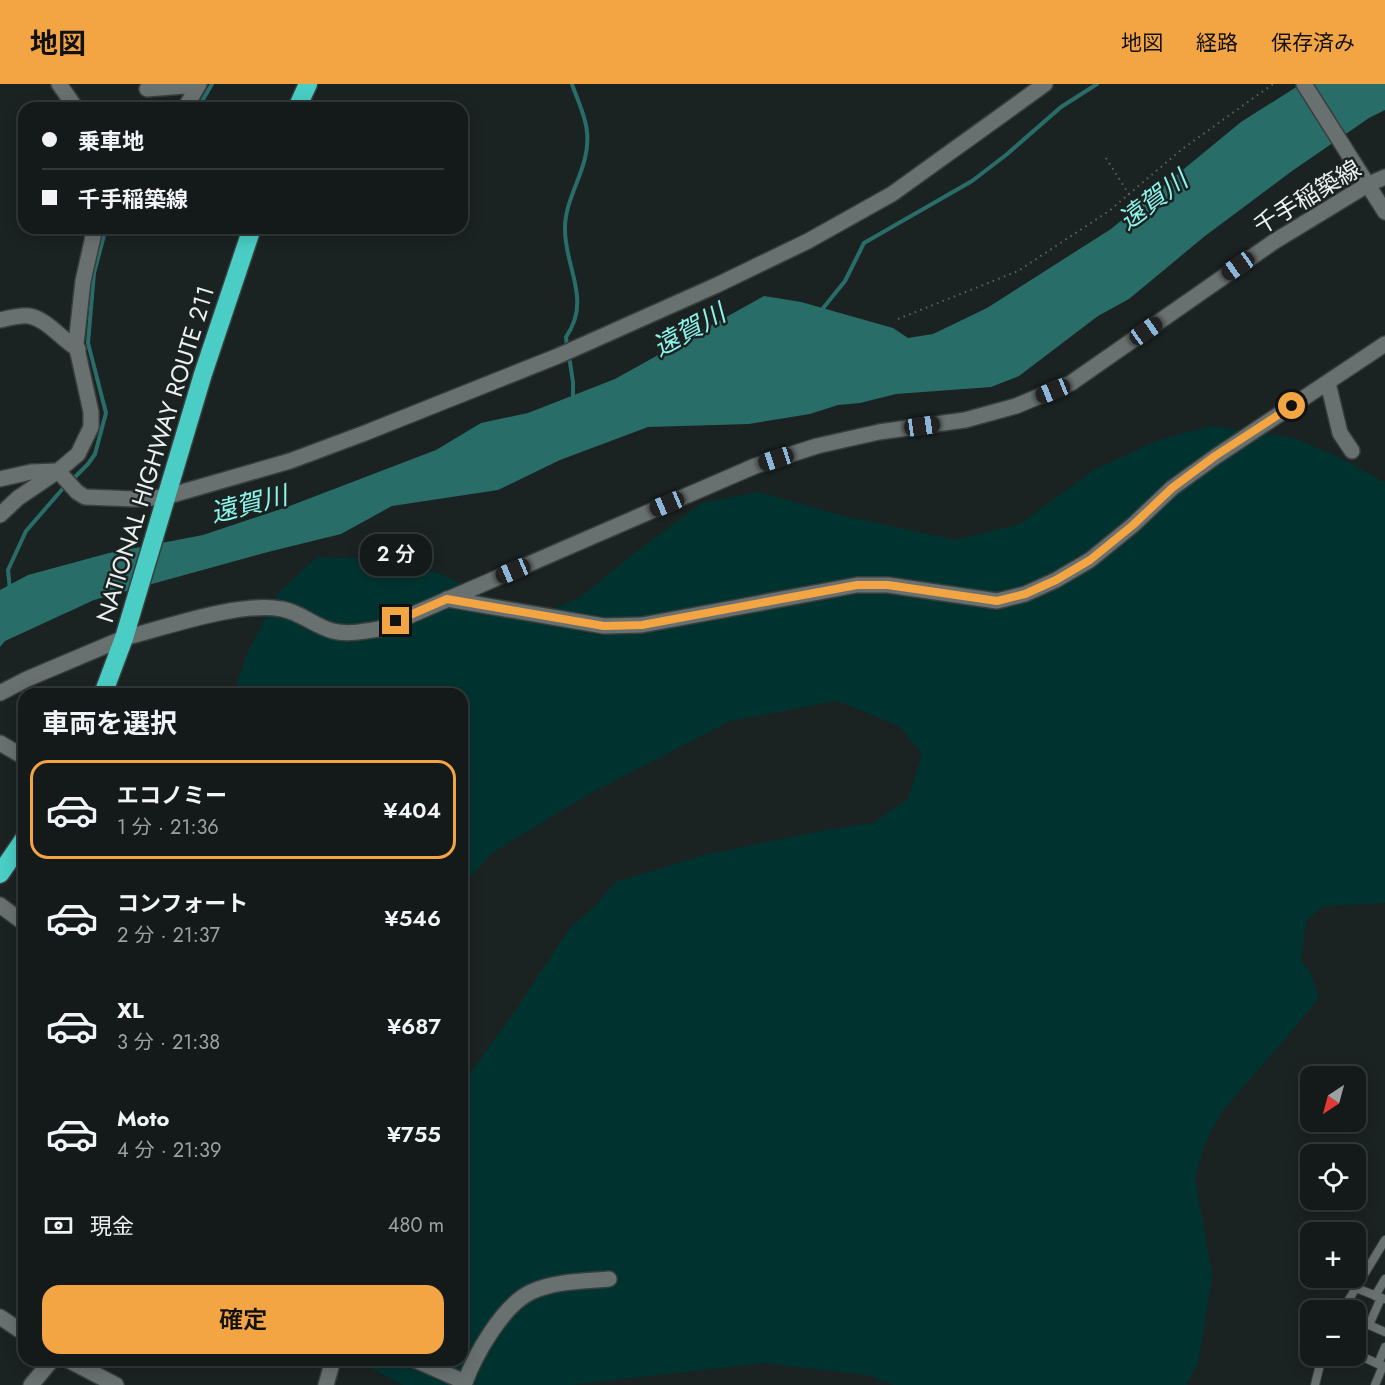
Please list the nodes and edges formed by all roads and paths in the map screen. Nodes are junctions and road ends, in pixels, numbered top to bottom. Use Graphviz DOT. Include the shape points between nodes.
graph roads {
  1 [pos="59,84"];
  2 [pos="308,84"];
  3 [pos="1273,84"];
  4 [pos="1304,84"];
  5 [pos="198,85"];
  6 [pos="1042,85"];
  7 [pos="147,89"];
  8 [pos="72,102"];
  9 [pos="188,102"];
  10 [pos="300,102"];
  11 [pos="1106,158"];
  12 [pos="1385,177"];
  13 [pos="1365,182"];
  14 [pos="1130,196"];
  15 [pos="1385,212"];
  16 [pos="93,234"];
  17 [pos="250,234"];
  18 [pos="898,319"];
  19 [pos="0,320"];
  20 [pos="1385,344"];
  21 [pos="78,349"];
  22 [pos="1328,383"];
  23 [pos="1352,451"];
  24 [pos="58,471"];
  25 [pos="0,479"];
  26 [pos="162,504"];
  27 [pos="0,515"];
  28 [pos="447,599"];
  29 [pos="124,638"];
  30 [pos="105,688"];
  31 [pos="0,693"];
  32 [pos="0,743"];
  33 [pos="18,754"];
  34 [pos="18,848"];
  35 [pos="0,874"];
  36 [pos="0,905"];
  37 [pos="18,918"];
  38 [pos="1384,1245"];
  39 [pos="1366,1273"];
  40 [pos="609,1279"];
  41 [pos="1385,1279"];
  42 [pos="1356,1288"];
  43 [pos="1381,1298"];
  44 [pos="1349,1300"];
  45 [pos="0,1317"];
  46 [pos="18,1329"];
  47 [pos="1385,1332"];
  48 [pos="1385,1347"];
  49 [pos="1366,1359"];
  50 [pos="47,1366"];
  51 [pos="80,1366"];
  52 [pos="331,1366"];
  53 [pos="427,1366"];
  54 [pos="1320,1366"];
  55 [pos="1382,1366"];
  56 [pos="464,1383"];
  57 [pos="31,1385"];
  58 [pos="116,1385"];
  59 [pos="326,1385"];
  60 [pos="1315,1385"];
  61 [pos="1375,1385"];
  1 -- 8 [label="street"];
  2 -- 10 [label="highway"];
  3 -- 18 [label="path" via="1181,150 1109,211 1017,271"];
  4 -- 13 [label="street"];
  5 -- 7 [label="street"];
  5 -- 9 [label="street"];
  6 -- 26 [label="street" via="892,194 717,285 558,356 365,433"];
  11 -- 14 [label="path"];
  12 -- 13 [label="street, 千手稲築線"];
  13 -- 15 [label="street"];
  13 -- 28 [label="street, 千手稲築線" via="1071,383 1016,406 965,420 869,434 755,466"];
  16 -- 21 [label="street" via="83,281"];
  17 -- 26 [label="highway, NATIONAL HIGHWAY ROUTE 211"];
  19 -- 21 [label="street" via="32,316"];
  20 -- 22 [label="street"];
  21 -- 24 [label="street" via="92,412 91,427 78,454"];
  22 -- 23 [label="street" via="1340,433"];
  22 -- 28 [label="street" via="1172,488 1090,560 1025,594 997,601 888,585 857,585 642,625 604,626"];
  24 -- 25 [label="street"];
  24 -- 26 [label="street" via="85,497"];
  24 -- 27 [label="street"];
  26 -- 29 [label="highway, NATIONAL HIGHWAY ROUTE 211"];
  28 -- 29 [label="street, 千手稲築線" via="379,629 355,633 333,632 283,609 253,608"];
  29 -- 30 [label="highway, NATIONAL HIGHWAY ROUTE 211"];
  29 -- 31 [label="street, 千手稲築線"];
  32 -- 33 [label="street"];
  34 -- 35 [label="highway"];
  36 -- 37 [label="street"];
  38 -- 39 [label="lane"];
  40 -- 56 [label="street" via="549,1285 520,1298 493,1329"];
  41 -- 43 [label="lane"];
  42 -- 43 [label="lane"];
  42 -- 44 [label="lane"];
  43 -- 47 [label="lane" via="1369,1324"];
  45 -- 46 [label="street"];
  48 -- 55 [label="lane"];
  49 -- 55 [label="lane"];
  50 -- 57 [label="street"];
  51 -- 58 [label="street"];
  52 -- 59 [label="street"];
  53 -- 56 [label="street"];
  54 -- 60 [label="lane"];
  55 -- 61 [label="lane"];
}
